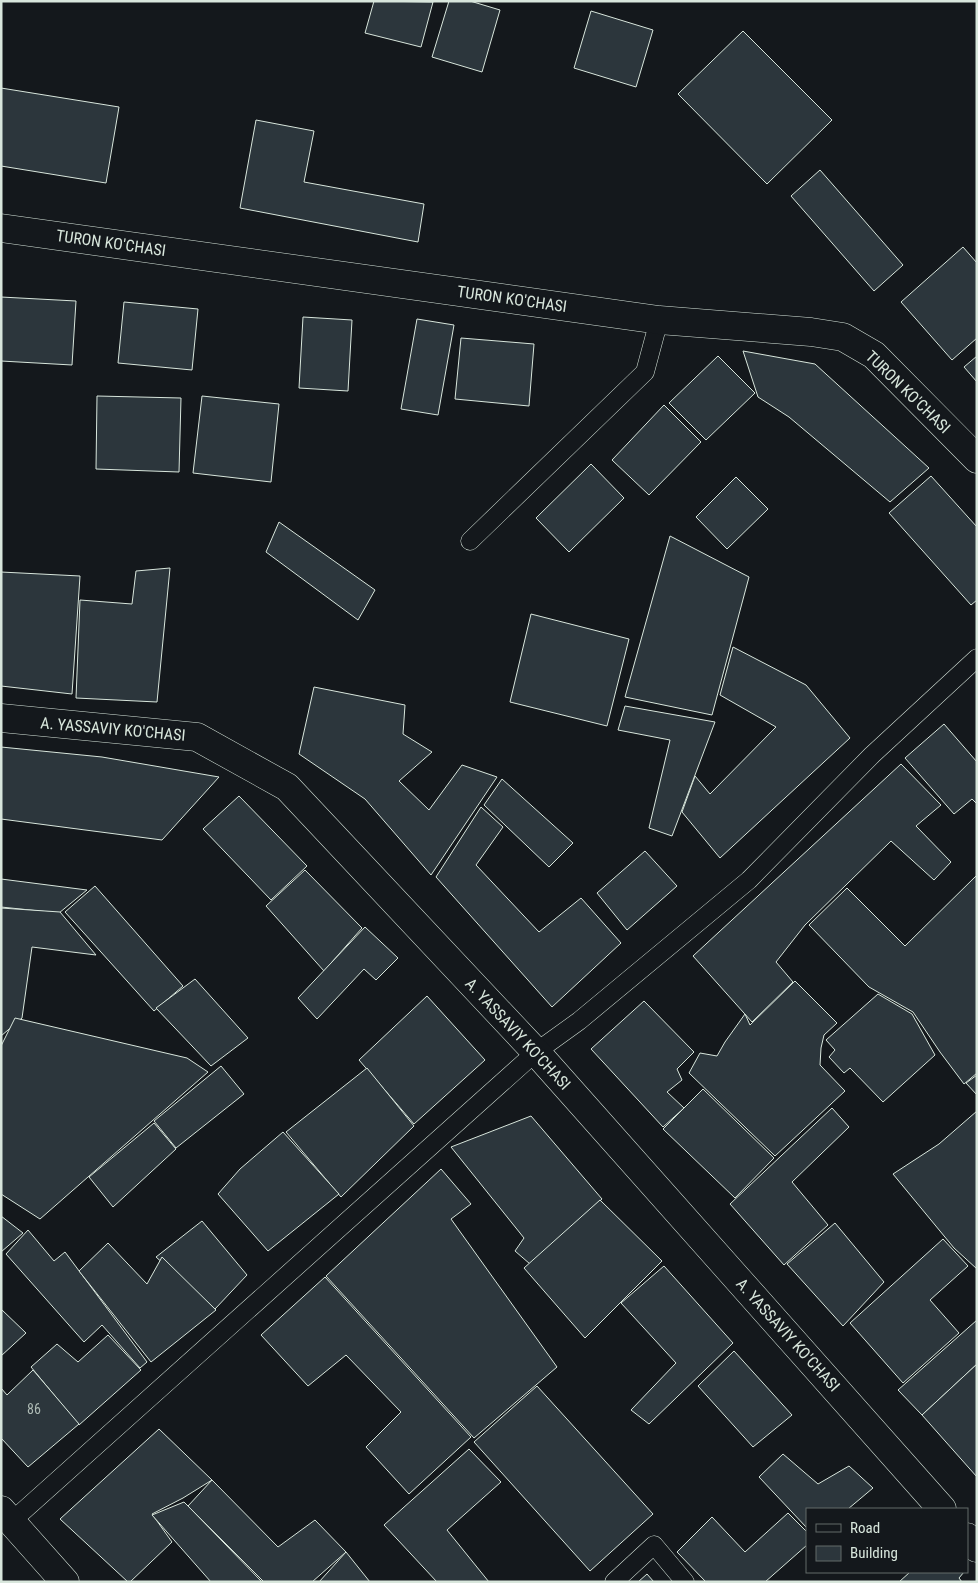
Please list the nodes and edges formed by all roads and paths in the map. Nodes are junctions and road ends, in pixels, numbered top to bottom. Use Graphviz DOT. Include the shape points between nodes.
graph roads {
  1 [pos="1,228"];
  2 [pos="659,320"];
  3 [pos="977,459"];
  4 [pos="470,541"];
  5 [pos="977,658"];
  6 [pos="1,718"];
  7 [pos="536,1052"];
  8 [pos="941,1508"];
  9 [pos="7,1515"];
  10 [pos="968,1538"];
  11 [pos="977,1548"];
  12 [pos="65,1582"];
  13 [pos="614,1582"];
  14 [pos="685,1582"];
  1 -- 2 [label="street, TURON KO'CHASI"];
  2 -- 3 [label="street, TURON KO'CHASI" via="844,337 874,355"];
  2 -- 4 [label="lane" via="645,372"];
  5 -- 7 [label="lane" via="872,755 750,880 579,1021"];
  6 -- 7 [label="street, A. YASSAVIY KO'CHASI" via="197,737 287,787"];
  7 -- 8 [label="street, A. YASSAVIY KO'CHASI"];
  7 -- 9 [label="lane"];
  9 -- 12 [label="street"];
  10 -- 11 [label="street"];
  13 -- 14 [label="lane" via="654,1545"];
}
